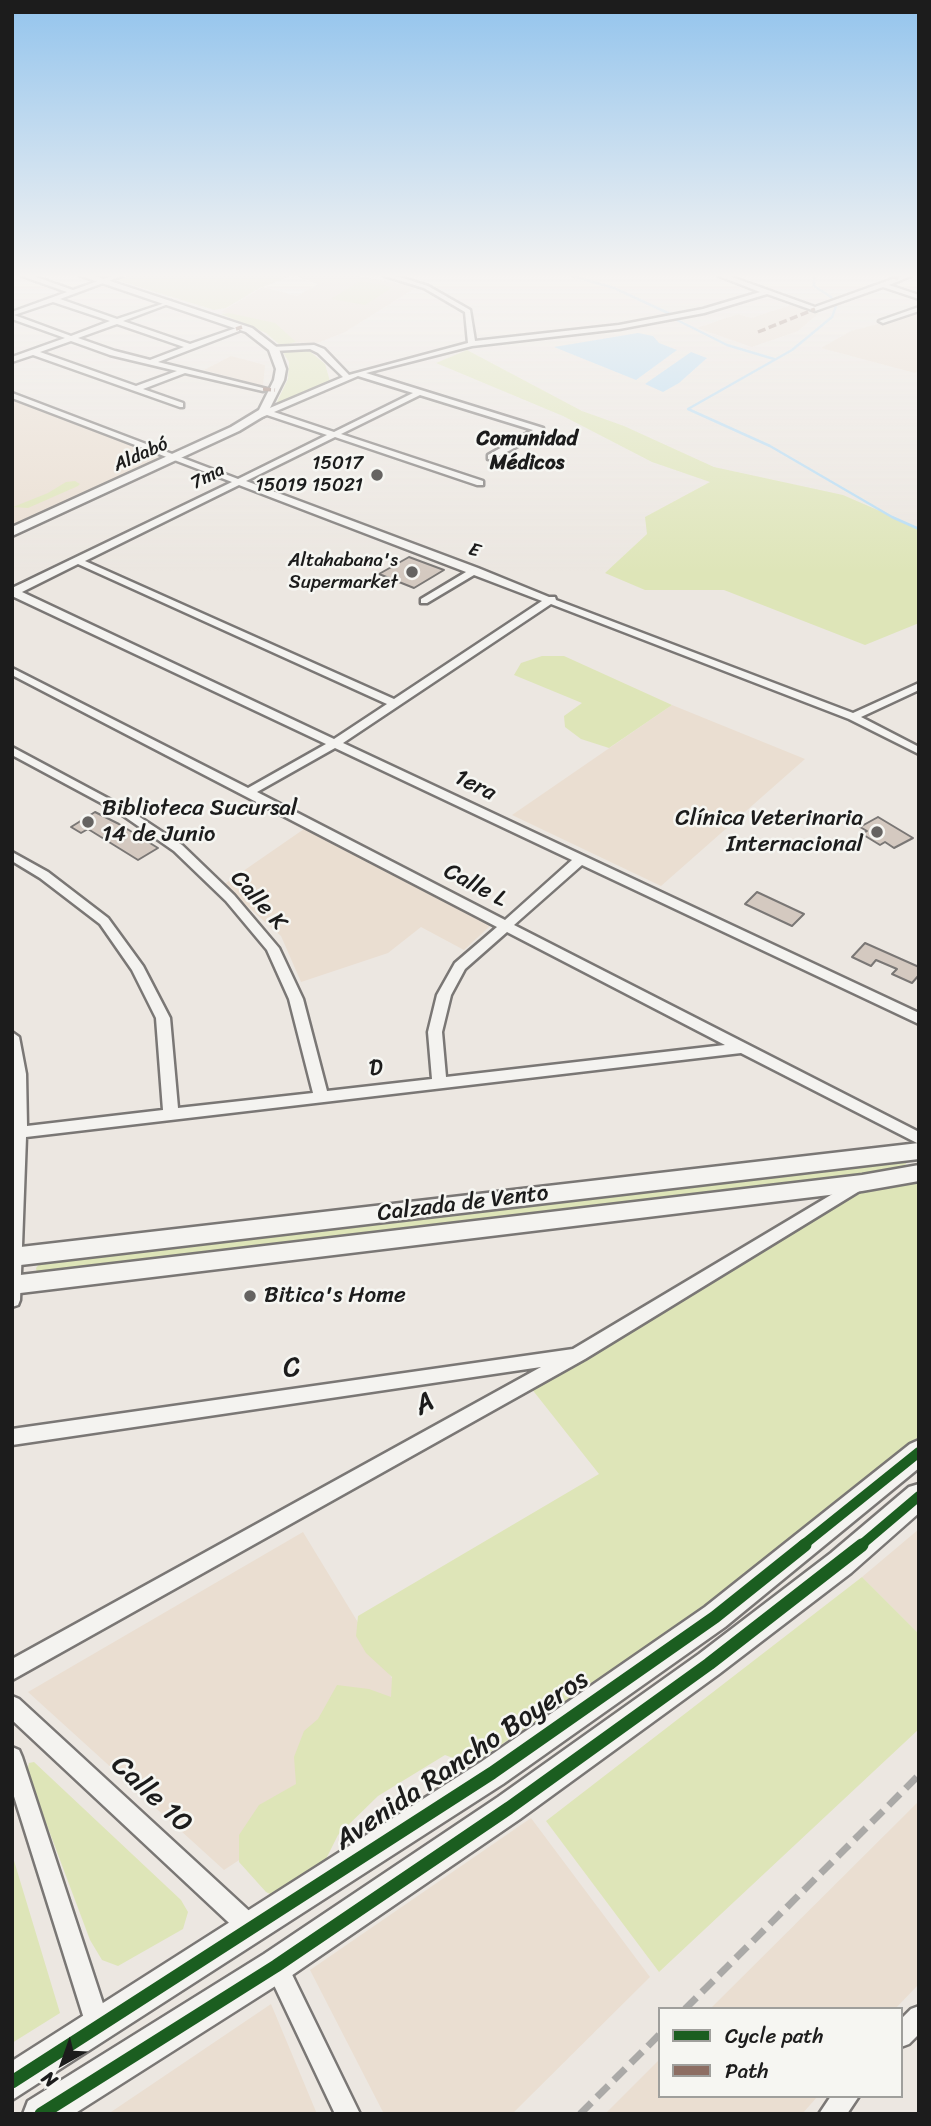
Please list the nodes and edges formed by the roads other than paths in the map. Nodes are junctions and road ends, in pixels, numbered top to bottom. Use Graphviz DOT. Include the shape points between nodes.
graph roads {
  1 [pos="98,375"];
  2 [pos="172,375"];
  3 [pos="207,375"];
  4 [pos="280,375"];
  5 [pos="352,375"];
  6 [pos="366,375"];
  7 [pos="347,377"];
  8 [pos="136,389"];
  9 [pos="263,389"];
  10 [pos="419,393"];
  11 [pos="12,396"];
  12 [pos="180,405"];
  13 [pos="262,414"];
  14 [pos="333,434"];
  15 [pos="491,457"];
  16 [pos="178,458"];
  17 [pos="239,481"];
  18 [pos="480,483"];
  19 [pos="12,532"];
  20 [pos="78,561"];
  21 [pos="475,570"];
  22 [pos="13,592"];
  23 [pos="552,599"];
  24 [pos="424,601"];
  25 [pos="12,671"];
  26 [pos="919,686"];
  27 [pos="393,703"];
  28 [pos="853,717"];
  29 [pos="335,743"];
  30 [pos="12,750"];
  31 [pos="919,751"];
  32 [pos="248,792"];
  33 [pos="12,856"];
  34 [pos="580,860"];
  35 [pos="504,925"];
  36 [pos="919,1019"];
  37 [pos="12,1037"];
  38 [pos="744,1048"];
  39 [pos="440,1086"];
  40 [pos="321,1097"];
  41 [pos="170,1115"];
  42 [pos="16,1133"];
  43 [pos="918,1149"];
  44 [pos="919,1173"];
  45 [pos="862,1183"];
  46 [pos="13,1256"];
  47 [pos="13,1290"];
  48 [pos="579,1354"];
  49 [pos="12,1437"];
  50 [pos="919,1452"];
  51 [pos="919,1496"];
  52 [pos="12,1670"];
  53 [pos="12,1706"];
  54 [pos="12,1757"];
  55 [pos="250,1927"];
  56 [pos="276,1966"];
  57 [pos="919,2017"];
  58 [pos="99,2025"];
  59 [pos="903,2034"];
  60 [pos="12,2082"];
  61 [pos="845,2098"];
  62 [pos="41,2114"];
  63 [pos="348,2114"];
  64 [pos="831,2114"];
  1 -- 8 [label="street"];
  2 -- 8 [label="street"];
  3 -- 9 [label="street"];
  4 -- 13 [label="main road"];
  5 -- 7 [label="street"];
  6 -- 10 [label="street"];
  7 -- 13 [label="street"];
  8 -- 12 [label="street"];
  10 -- 14 [label="street, 7ma"];
  10 -- 15 [label="street" via="540,429"];
  11 -- 16 [label="street, E"];
  13 -- 14 [label="street"];
  13 -- 16 [label="main road, Aldabó"];
  14 -- 17 [label="street, 7ma"];
  14 -- 18 [label="street"];
  16 -- 17 [label="street, E"];
  16 -- 19 [label="main road, Aldabó"];
  17 -- 20 [label="street, 7ma"];
  17 -- 21 [label="street, E"];
  20 -- 22 [label="street, 7ma"];
  20 -- 27 [label="street"];
  21 -- 23 [label="street, E"];
  21 -- 24 [label="street"];
  22 -- 29 [label="street, 1era"];
  23 -- 27 [label="street"];
  23 -- 28 [label="street, E"];
  25 -- 32 [label="street, Calle L"];
  26 -- 28 [label="street"];
  27 -- 29 [label="street"];
  28 -- 31 [label="street, E"];
  29 -- 32 [label="street"];
  29 -- 34 [label="street, 1era"];
  30 -- 40 [label="street, Calle K" via="122,810 178,848 230,898 273,948 292,989"];
  32 -- 35 [label="street, Calle L"];
  33 -- 41 [label="street" via="104,921 138,969 163,1018"];
  34 -- 35 [label="street"];
  34 -- 36 [label="street, 1era"];
  35 -- 38 [label="street, Calle L"];
  35 -- 39 [label="street" via="460,966 444,995 435,1032"];
  37 -- 42 [label="street" via="19,1074"];
  38 -- 39 [label="street, D"];
  38 -- 43 [label="street, Calle L"];
  39 -- 40 [label="street, D"];
  40 -- 41 [label="street, D"];
  41 -- 42 [label="street, D"];
  42 -- 46 [label="street"];
  43 -- 46 [label="main road, Calzada de Vento"];
  44 -- 45 [label="main road, Calzada de Vento"];
  45 -- 47 [label="main road, Calzada de Vento"];
  45 -- 48 [label="street, A"];
  46 -- 47 [label="street"];
  48 -- 49 [label="street, C"];
  48 -- 52 [label="street, A"];
  50 -- 55 [label="highway, Avenida Rancho Boyeros" via="715,1616 492,1773"];
  51 -- 56 [label="highway" via="841,1563 709,1664 509,1808"];
  53 -- 55 [label="street, Calle 10"];
  54 -- 58 [label="street"];
  55 -- 58 [label="highway, Avenida Rancho Boyeros"];
  56 -- 62 [label="highway"];
  56 -- 63 [label="street"];
  57 -- 59 [label="street"];
  58 -- 60 [label="highway, Avenida Rancho Boyeros"];
  61 -- 64 [label="street"];
}
